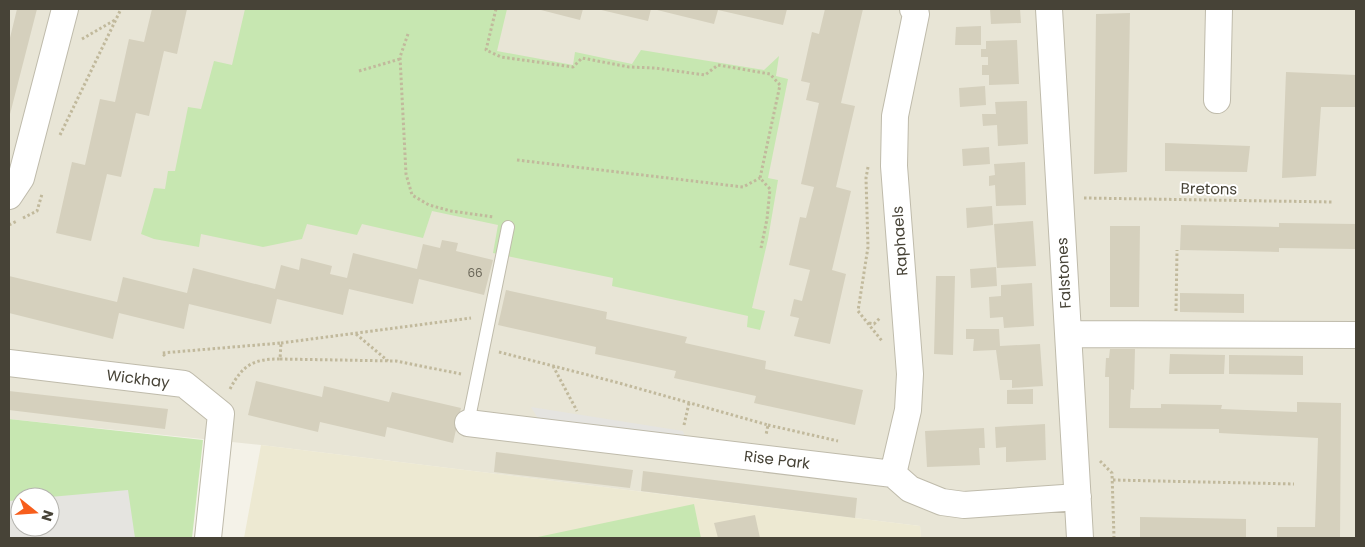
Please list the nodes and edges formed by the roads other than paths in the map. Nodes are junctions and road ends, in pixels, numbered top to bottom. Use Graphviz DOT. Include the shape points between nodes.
graph roads {
  1 [pos="65,9"];
  2 [pos="913,9"];
  3 [pos="1049,9"];
  4 [pos="1219,9"];
  5 [pos="1217,100"];
  6 [pos="9,196"];
  7 [pos="508,227"];
  8 [pos="1068,334"];
  9 [pos="1356,335"];
  10 [pos="9,363"];
  11 [pos="468,423"];
  12 [pos="893,474"];
  13 [pos="1078,497"];
  14 [pos="208,538"];
  15 [pos="1080,538"];
  1 -- 6 [label="street" via="21,178"];
  2 -- 12 [label="street, Raphaels" via="916,14 895,116 894,166 910,374 908,410"];
  3 -- 8 [label="street, Falstones"];
  4 -- 5 [label="street"];
  7 -- 11 [label="lane"];
  8 -- 9 [label="street"];
  8 -- 13 [label="street, Falstones"];
  10 -- 14 [label="street, Wickhay" via="184,384 221,414"];
  11 -- 12 [label="street, Rise Park"];
  12 -- 13 [label="street" via="910,489 942,502 964,505"];
  13 -- 15 [label="street, Falstones"];
}
